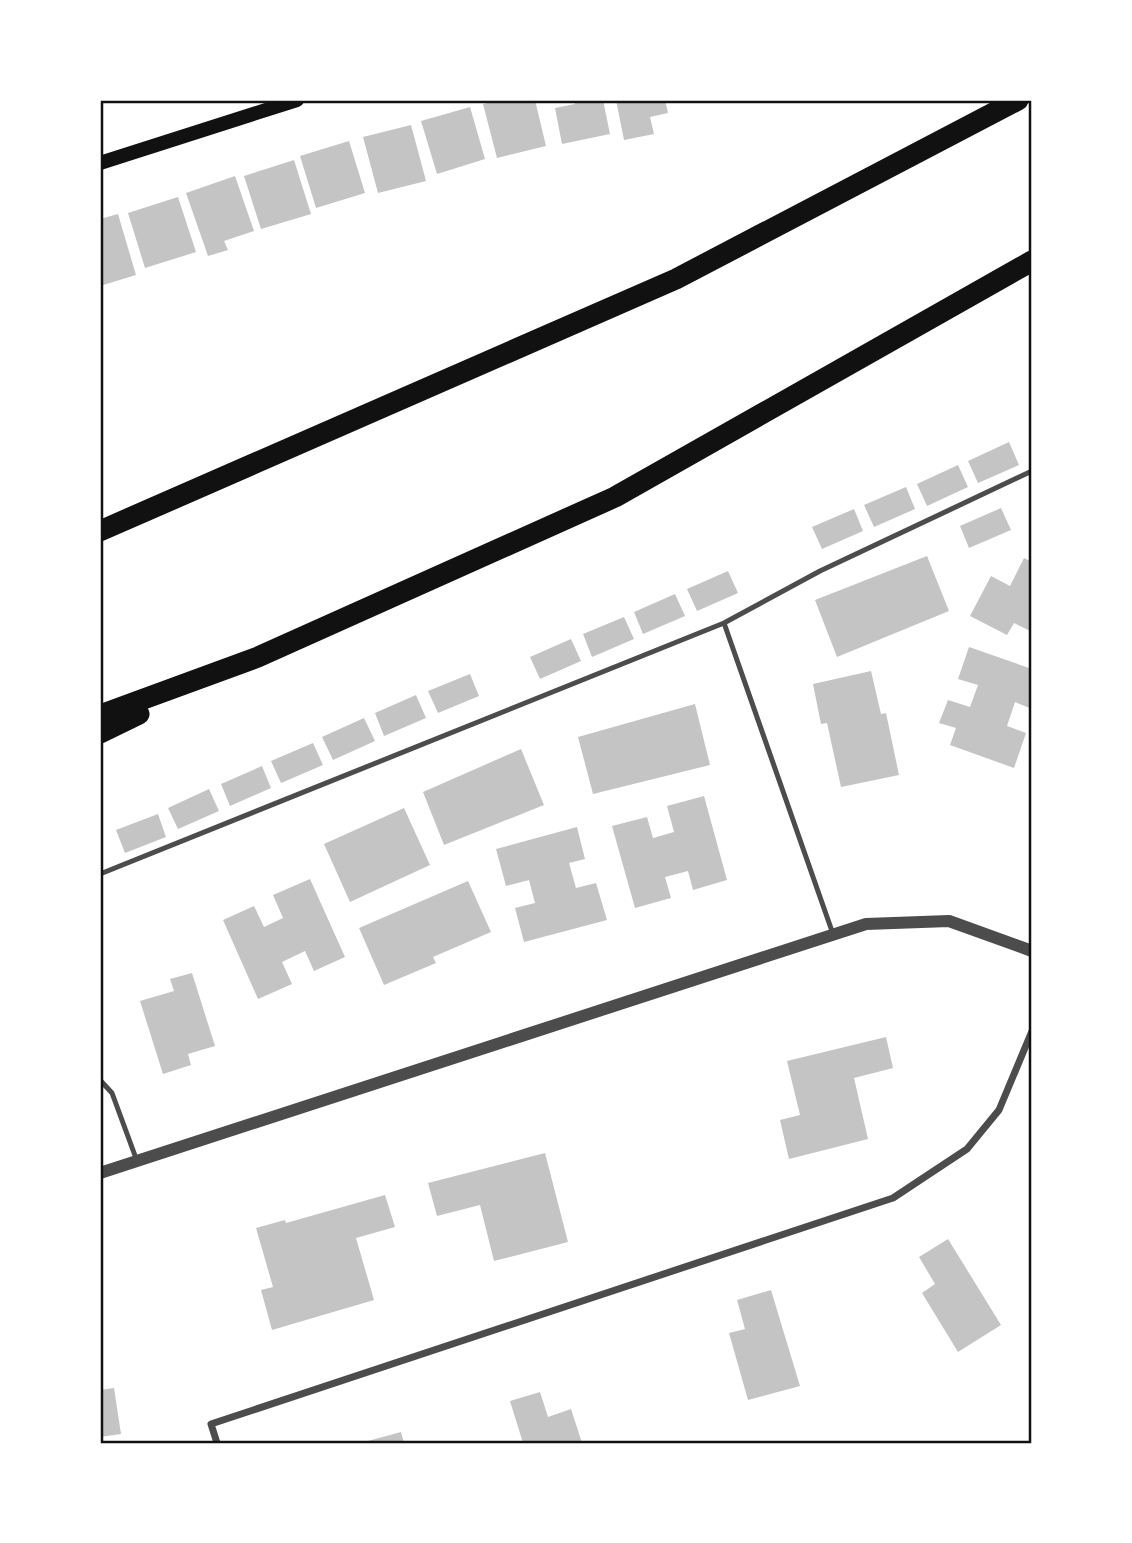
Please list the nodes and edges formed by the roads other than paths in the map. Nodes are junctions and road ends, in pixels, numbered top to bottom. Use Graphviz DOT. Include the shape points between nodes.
graph roads {
  1 [pos="297,100"];
  2 [pos="1018,100"];
  3 [pos="100,163"];
  4 [pos="1032,261"];
  5 [pos="1032,471"];
  6 [pos="141,516"];
  7 [pos="100,519"];
  8 [pos="100,531"];
  9 [pos="724,624"];
  10 [pos="258,657"];
  11 [pos="100,715"];
  12 [pos="100,733"];
  13 [pos="100,874"];
  14 [pos="833,935"];
  15 [pos="1032,951"];
  16 [pos="1032,1031"];
  17 [pos="100,1080"];
  18 [pos="137,1161"];
  19 [pos="100,1173"];
  20 [pos="217,1443"];
  1 -- 3 [label="main road"];
  2 -- 6 [label="highway" via="676,279"];
  4 -- 10 [label="highway" via="615,497"];
  5 -- 9 [label="lane" via="820,571"];
  6 -- 7 [label="highway"];
  6 -- 8 [label="highway"];
  9 -- 13 [label="lane"];
  9 -- 14 [label="lane"];
  10 -- 11 [label="highway"];
  10 -- 12 [label="highway"];
  14 -- 15 [label="street" via="866,924 949,921"];
  14 -- 18 [label="street"];
  16 -- 20 [label="street" via="999,1110 967,1149 893,1198 211,1424"];
  17 -- 18 [label="lane" via="113,1093"];
  18 -- 19 [label="street"];
}
